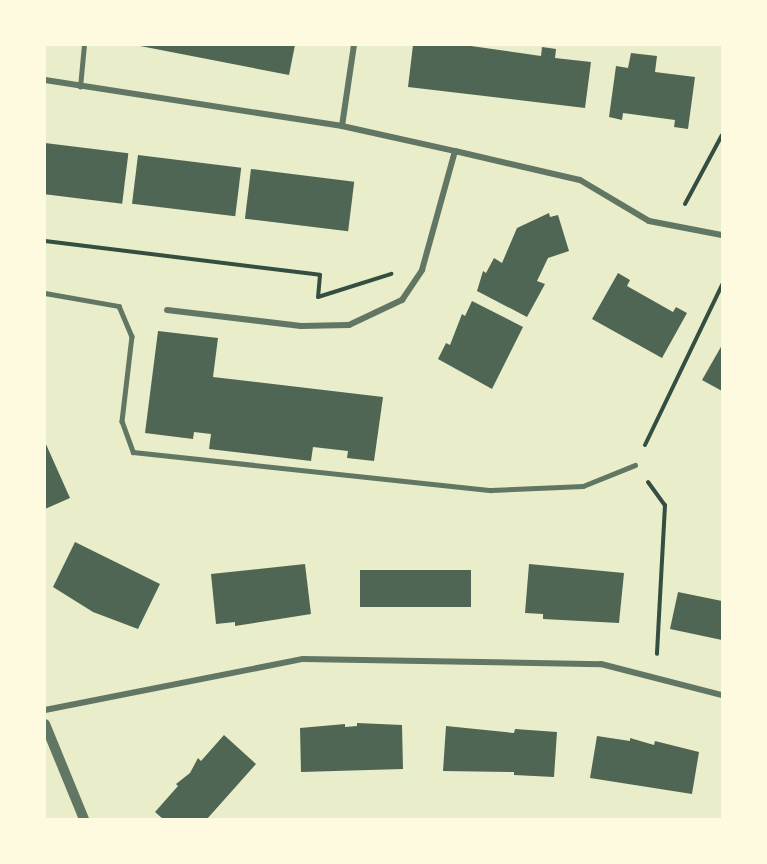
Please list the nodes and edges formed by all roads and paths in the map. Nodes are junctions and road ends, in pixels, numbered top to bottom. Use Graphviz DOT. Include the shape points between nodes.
graph roads {
  1 [pos="84,45"];
  2 [pos="354,45"];
  3 [pos="45,80"];
  4 [pos="80,87"];
  5 [pos="342,126"];
  6 [pos="722,135"];
  7 [pos="455,151"];
  8 [pos="673,226"];
  9 [pos="722,235"];
  10 [pos="45,241"];
  11 [pos="422,270"];
  12 [pos="722,287"];
  13 [pos="45,293"];
  14 [pos="167,310"];
  15 [pos="635,465"];
  16 [pos="656,679"];
  17 [pos="722,695"];
  18 [pos="45,710"];
  19 [pos="45,724"];
  20 [pos="84,819"];
  1 -- 4 [label="lane"];
  2 -- 5 [label="street"];
  3 -- 4 [label="street"];
  4 -- 5 [label="street"];
  5 -- 7 [label="street"];
  6 -- 8 [label="path"];
  7 -- 8 [label="street" via="580,180 649,221"];
  7 -- 11 [label="street"];
  8 -- 9 [label="street"];
  10 -- 11 [label="path" via="320,275 318,297 385,274"];
  11 -- 14 [label="street" via="402,300 349,325 301,326"];
  12 -- 15 [label="path"];
  13 -- 15 [label="lane" via="119,306 132,336 122,421 134,452 491,490 582,486"];
  15 -- 16 [label="path" via="665,505"];
  16 -- 17 [label="street"];
  16 -- 18 [label="street" via="601,664 303,659"];
  19 -- 20 [label="street"];
}
